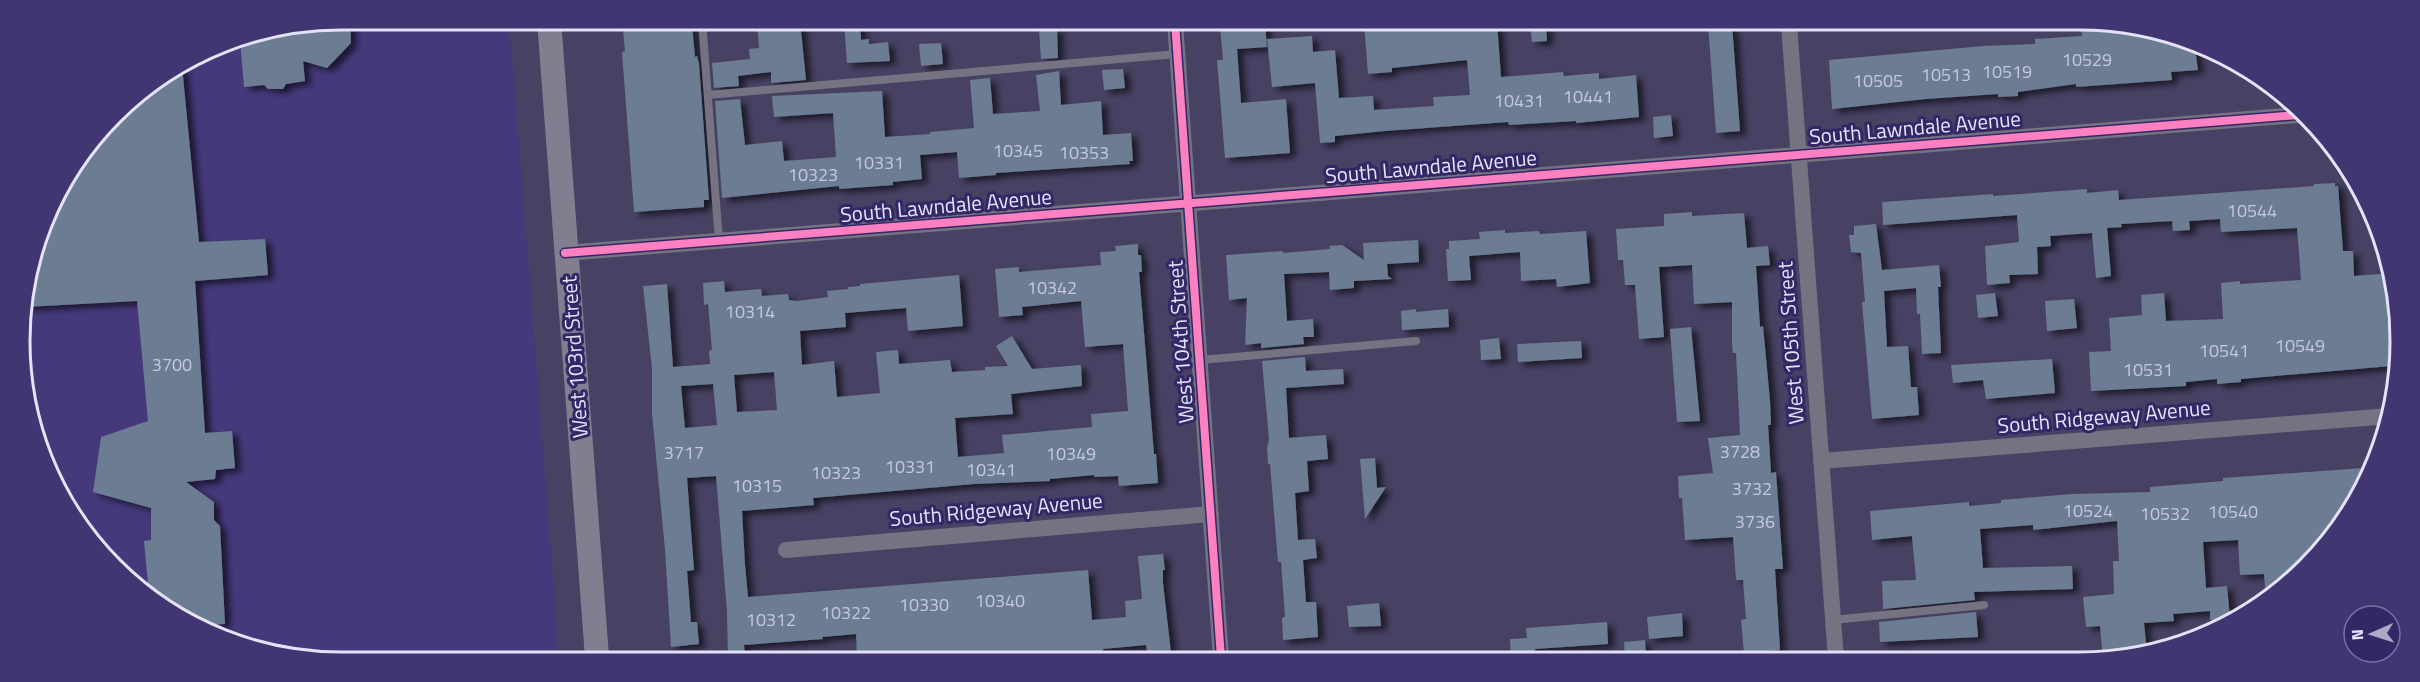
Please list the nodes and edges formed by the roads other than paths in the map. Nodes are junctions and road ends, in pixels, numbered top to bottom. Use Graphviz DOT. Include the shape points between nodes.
graph roads {
  1 [pos="550,30"];
  2 [pos="703,30"];
  3 [pos="1176,30"];
  4 [pos="1789,30"];
  5 [pos="1178,54"];
  6 [pos="708,95"];
  7 [pos="2293,115"];
  8 [pos="1798,155"];
  9 [pos="1188,203"];
  10 [pos="718,241"];
  11 [pos="566,253"];
  12 [pos="1416,341"];
  13 [pos="1200,360"];
  14 [pos="2380,417"];
  15 [pos="1821,461"];
  16 [pos="1211,514"];
  17 [pos="786,550"];
  18 [pos="1984,605"];
  19 [pos="1833,620"];
  20 [pos="597,652"];
  21 [pos="1221,652"];
  22 [pos="1835,652"];
  1 -- 11 [label="main road, West 103rd Street"];
  2 -- 6 [label="lane"];
  3 -- 5 [label="street, West 104th Street"];
  4 -- 8 [label="street, West 105th Street"];
  5 -- 6 [label="lane"];
  5 -- 9 [label="street, West 104th Street"];
  6 -- 10 [label="lane"];
  7 -- 8 [label="street, South Lawndale Avenue"];
  8 -- 9 [label="street, South Lawndale Avenue"];
  8 -- 15 [label="street, West 105th Street"];
  9 -- 10 [label="street, South Lawndale Avenue"];
  9 -- 13 [label="street, West 104th Street"];
  10 -- 11 [label="street, South Lawndale Avenue"];
  11 -- 20 [label="main road, West 103rd Street"];
  12 -- 13 [label="lane"];
  13 -- 16 [label="street, West 104th Street"];
  14 -- 15 [label="street, South Ridgeway Avenue"];
  15 -- 19 [label="street, West 105th Street"];
  16 -- 17 [label="street, South Ridgeway Avenue"];
  16 -- 21 [label="street, West 104th Street"];
  18 -- 19 [label="lane"];
  19 -- 22 [label="street, West 105th Street"];
}
